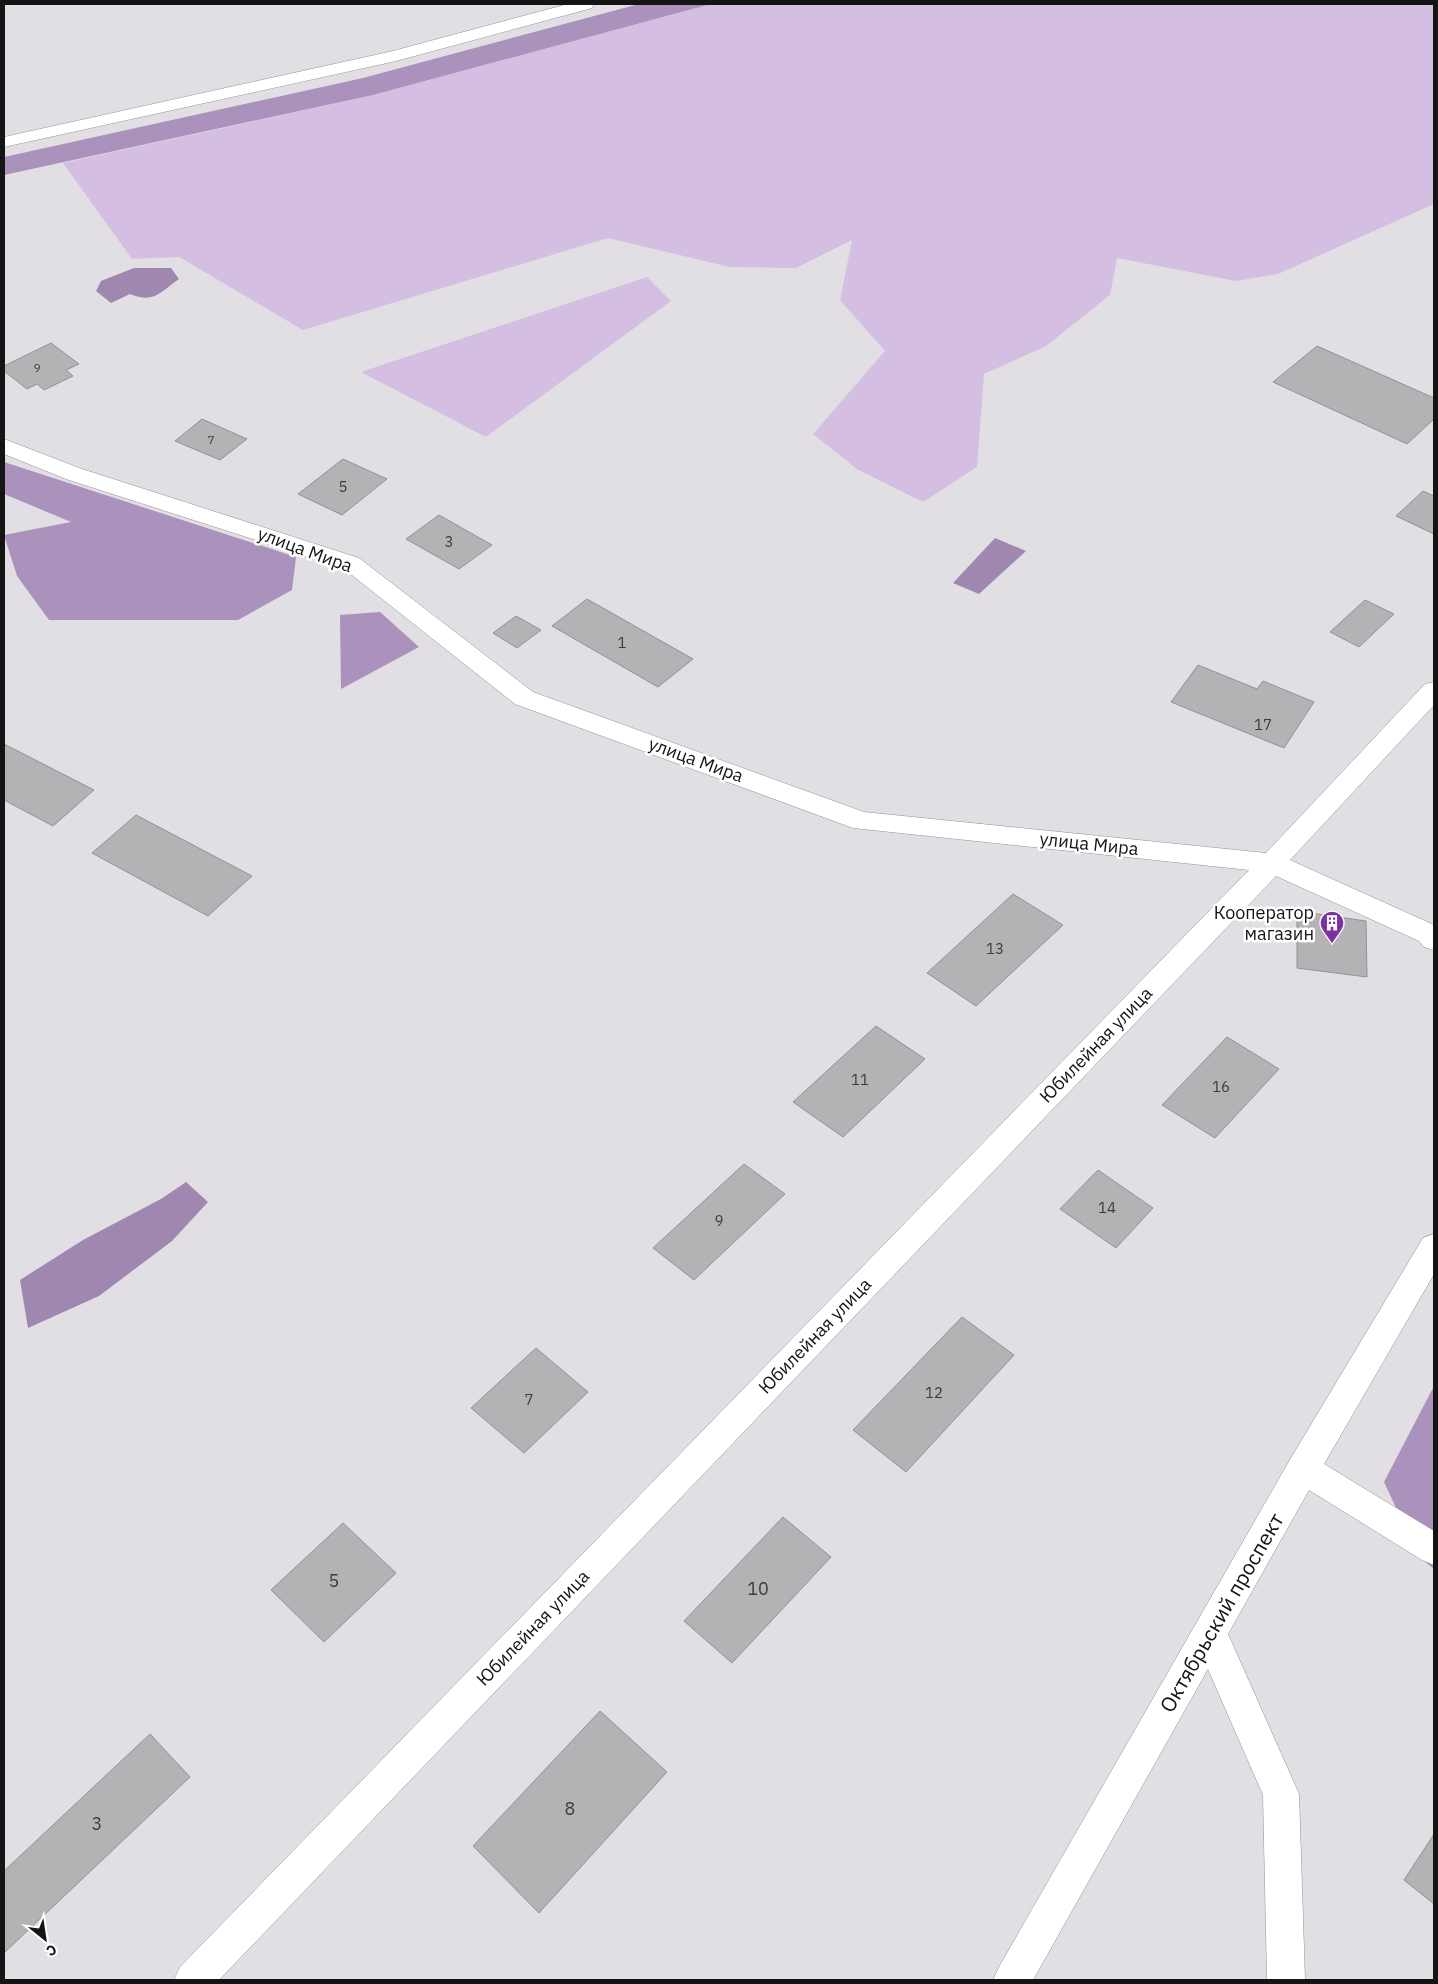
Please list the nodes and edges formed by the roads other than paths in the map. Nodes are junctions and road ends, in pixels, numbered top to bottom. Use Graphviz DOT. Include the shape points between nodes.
graph roads {
  1 [pos="586,4"];
  2 [pos="4,142"];
  3 [pos="4,446"];
  4 [pos="1434,690"];
  5 [pos="1272,863"];
  6 [pos="1434,940"];
  7 [pos="1434,1247"];
  8 [pos="1303,1469"];
  9 [pos="1434,1549"];
  10 [pos="1210,1633"];
  11 [pos="193,1980"];
  12 [pos="1012,1980"];
  13 [pos="1286,1980"];
  1 -- 2 [label="street" via="396,56"];
  3 -- 5 [label="street, улица Мира" via="74,474 351,563 524,698 862,821"];
  4 -- 5 [label="street, Юбилейная улица"];
  5 -- 6 [label="street, улица Мира" via="1429,934"];
  5 -- 11 [label="street, Юбилейная улица"];
  7 -- 8 [label="street, Октябрьский проспект"];
  8 -- 9 [label="street"];
  8 -- 10 [label="street, Октябрьский проспект"];
  10 -- 12 [label="street, Октябрьский проспект"];
  10 -- 13 [label="street" via="1281,1794"];
}
